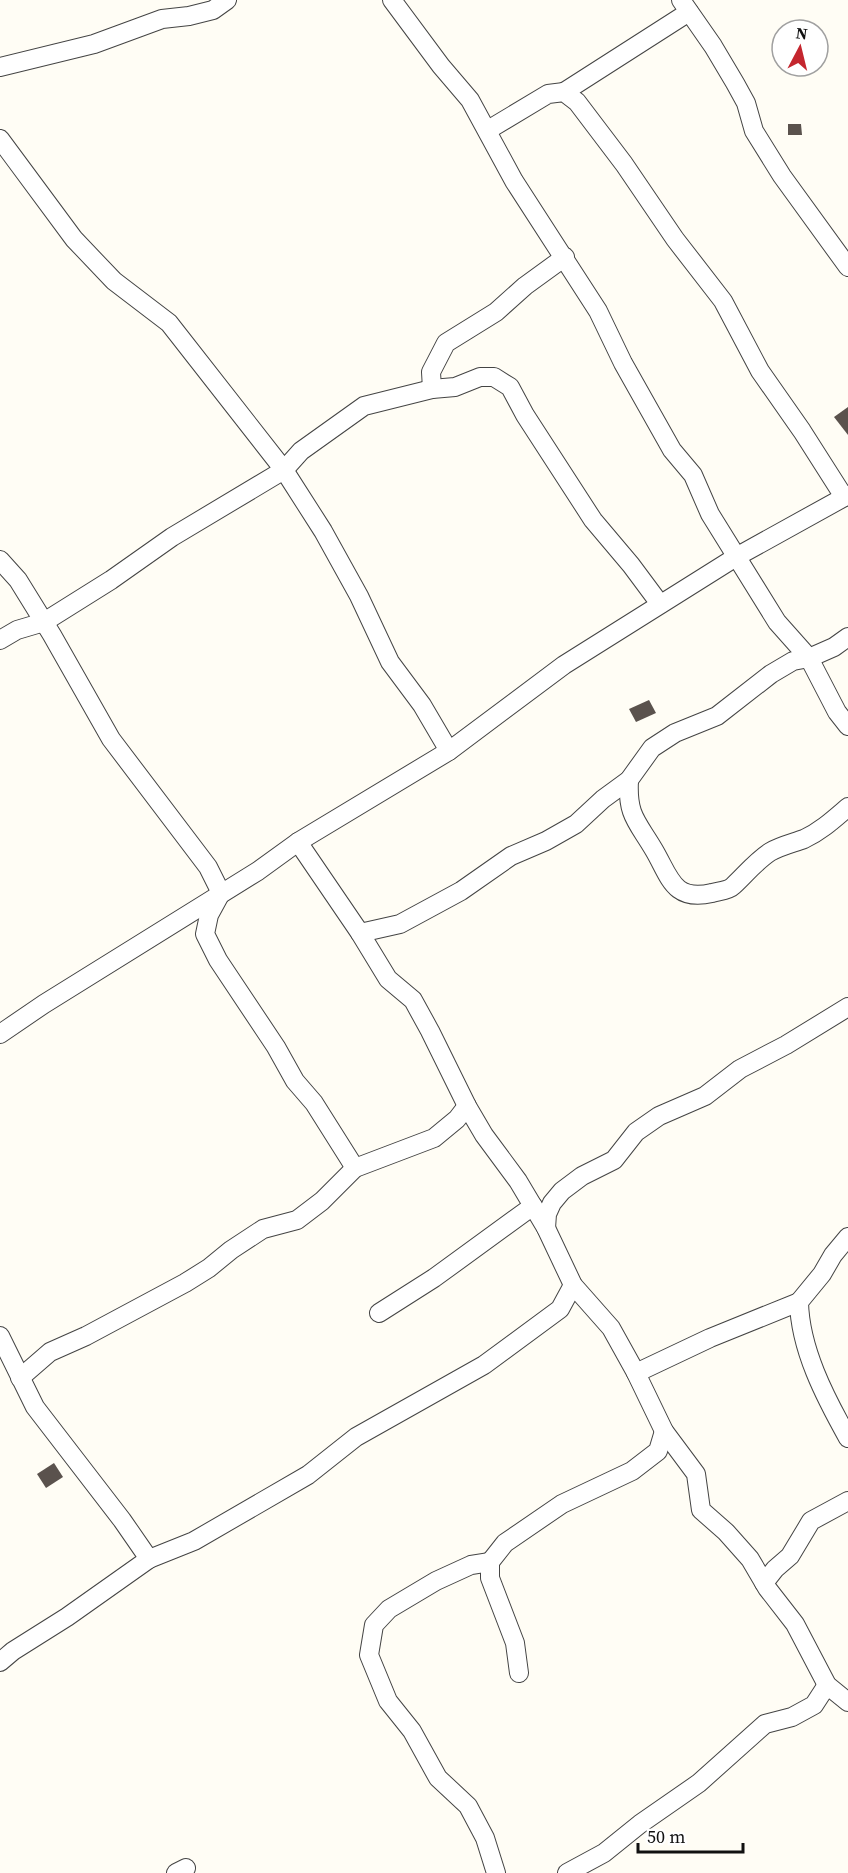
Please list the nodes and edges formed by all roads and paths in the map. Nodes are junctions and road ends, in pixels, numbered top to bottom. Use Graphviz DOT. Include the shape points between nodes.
graph roads {
  1 [pos="226,0"];
  2 [pos="392,0"];
  3 [pos="685,6"];
  4 [pos="0,67"];
  5 [pos="564,92"];
  6 [pos="488,130"];
  7 [pos="0,139"];
  8 [pos="564,257"];
  9 [pos="848,267"];
  10 [pos="432,389"];
  11 [pos="284,470"];
  12 [pos="846,496"];
  13 [pos="736,557"];
  14 [pos="0,560"];
  15 [pos="660,604"];
  16 [pos="44,622"];
  17 [pos="848,637"];
  18 [pos="0,640"];
  19 [pos="809,658"];
  20 [pos="848,726"];
  21 [pos="449,751"];
  22 [pos="629,780"];
  23 [pos="848,807"];
  24 [pos="298,842"];
  25 [pos="221,893"];
  26 [pos="360,933"];
  27 [pos="848,1007"];
  28 [pos="0,1034"];
  29 [pos="467,1106"];
  30 [pos="355,1168"];
  31 [pos="533,1206"];
  32 [pos="546,1228"];
  33 [pos="848,1237"];
  34 [pos="573,1285"];
  35 [pos="799,1302"];
  36 [pos="379,1313"];
  37 [pos="0,1336"];
  38 [pos="636,1373"];
  39 [pos="20,1378"];
  40 [pos="664,1431"];
  41 [pos="848,1438"];
  42 [pos="848,1501"];
  43 [pos="149,1559"];
  44 [pos="490,1562"];
  45 [pos="764,1583"];
  46 [pos="0,1662"];
  47 [pos="519,1673"];
  48 [pos="827,1685"];
  49 [pos="848,1702"];
  50 [pos="496,1873"];
  51 [pos="567,1873"];
  1 -- 4 [label="street" via="213,10 162,19 94,44"];
  2 -- 6 [label="street" via="471,100"];
  3 -- 5 [label="street"];
  3 -- 9 [label="street" via="746,103 754,131 782,176"];
  5 -- 6 [label="street" via="548,94"];
  5 -- 12 [label="street" via="578,102 723,301 760,371"];
  6 -- 8 [label="street" via="514,181"];
  7 -- 11 [label="street" via="74,239 114,281 169,322"];
  8 -- 10 [label="street" via="496,312 446,343 431,372"];
  8 -- 13 [label="street" via="598,311 672,450 693,475 710,514"];
  10 -- 11 [label="street" via="364,406 301,451"];
  10 -- 15 [label="street" via="455,387 480,377 494,377 510,387 592,520"];
  11 -- 16 [label="street" via="172,537"];
  11 -- 21 [label="street" via="359,596 390,662"];
  12 -- 13 [label="street"];
  13 -- 15 [label="street"];
  13 -- 19 [label="street" via="777,622"];
  14 -- 16 [label="street" via="18,580"];
  15 -- 21 [label="street" via="564,665"];
  16 -- 18 [label="street"];
  16 -- 25 [label="street" via="111,739 208,867"];
  17 -- 19 [label="street"];
  19 -- 20 [label="street"];
  19 -- 22 [label="street" via="793,661 717,716 675,733 652,748"];
  21 -- 24 [label="street"];
  22 -- 23 [label="street" via="632,818 669,879 682,893 699,896 731,888 772,851 825,827"];
  22 -- 26 [label="street" via="576,825 511,856 461,891 400,924"];
  24 -- 25 [label="street"];
  24 -- 26 [label="street"];
  25 -- 28 [label="street"];
  25 -- 30 [label="street" via="209,915 205,934 295,1081 314,1103"];
  26 -- 29 [label="street" via="388,979 413,1000"];
  27 -- 32 [label="street" via="740,1069 705,1096 659,1116 636,1132 614,1160 562,1191 547,1214"];
  29 -- 30 [label="street" via="434,1138"];
  29 -- 31 [label="street"];
  30 -- 39 [label="street" via="297,1221 263,1229 185,1283 50,1352"];
  31 -- 32 [label="street"];
  31 -- 36 [label="street"];
  32 -- 34 [label="street"];
  33 -- 35 [label="street"];
  34 -- 38 [label="street" via="611,1328"];
  34 -- 43 [label="street" via="560,1309 484,1365 356,1437 309,1475 194,1541"];
  35 -- 38 [label="street"];
  35 -- 41 [label="street" via="799,1320 818,1377"];
  37 -- 39 [label="street"];
  38 -- 40 [label="street"];
  39 -- 43 [label="street" via="35,1407"];
  40 -- 44 [label="street" via="658,1451 632,1471 562,1504 505,1543"];
  40 -- 45 [label="street" via="696,1474 701,1510 750,1559"];
  42 -- 45 [label="street" via="811,1521 790,1556"];
  43 -- 46 [label="street"];
  44 -- 47 [label="street" via="490,1578 515,1642"];
  44 -- 50 [label="street" via="471,1565 435,1581 389,1609 374,1625 369,1655 388,1701 412,1731 438,1778 468,1806 485,1838"];
  45 -- 48 [label="street" via="795,1624"];
  48 -- 49 [label="street"];
  48 -- 51 [label="street" via="814,1706 765,1725 699,1783 604,1853"];
}
